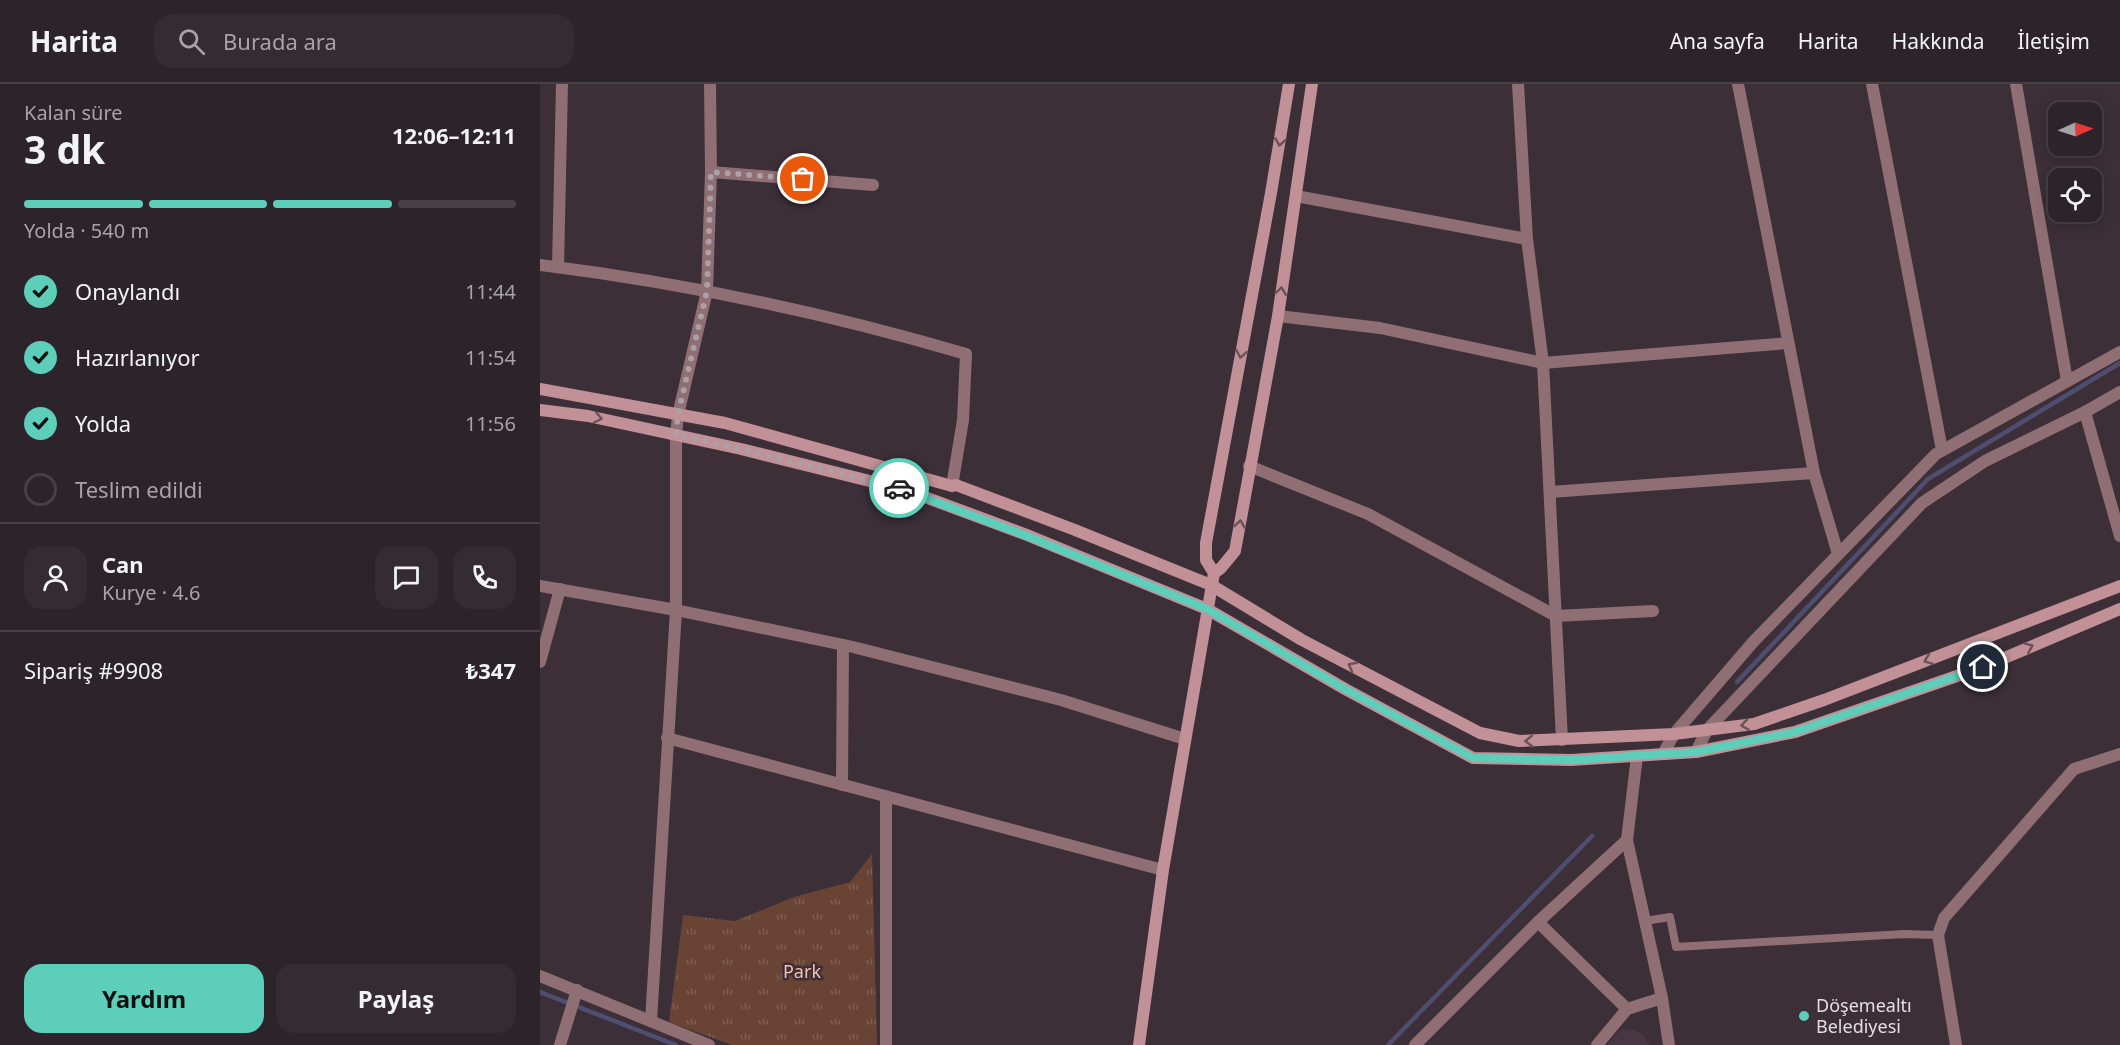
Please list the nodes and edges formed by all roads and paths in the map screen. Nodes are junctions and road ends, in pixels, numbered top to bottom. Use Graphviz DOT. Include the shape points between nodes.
graph roads {
  1 [pos="562,84"];
  2 [pos="710,84"];
  3 [pos="1289,84"];
  4 [pos="1312,84"];
  5 [pos="1518,84"];
  6 [pos="1738,84"];
  7 [pos="1872,84"];
  8 [pos="2016,84"];
  9 [pos="711,172"];
  10 [pos="873,185"];
  11 [pos="1296,195"];
  12 [pos="1527,239"];
  13 [pos="540,265"];
  14 [pos="558,267"];
  15 [pos="707,291"];
  16 [pos="1278,315"];
  17 [pos="1788,343"];
  18 [pos="2120,352"];
  19 [pos="1543,363"];
  20 [pos="2067,381"];
  21 [pos="540,389"];
  22 [pos="2120,392"];
  23 [pos="540,410"];
  24 [pos="2085,412"];
  25 [pos="678,414"];
  26 [pos="676,435"];
  27 [pos="1942,450"];
  28 [pos="1250,466"];
  29 [pos="1815,473"];
  30 [pos="952,486"];
  31 [pos="1550,492"];
  32 [pos="2120,536"];
  33 [pos="1838,554"];
  34 [pos="1213,579"];
  35 [pos="540,586"];
  36 [pos="2120,586"];
  37 [pos="560,589"];
  38 [pos="1207,609"];
  39 [pos="2120,609"];
  40 [pos="676,610"];
  41 [pos="1653,610"];
  42 [pos="1556,616"];
  43 [pos="843,645"];
  44 [pos="540,662"];
  45 [pos="1707,730"];
  46 [pos="1674,735"];
  47 [pos="1636,736"];
  48 [pos="667,738"];
  49 [pos="1185,739"];
  50 [pos="1562,740"];
  51 [pos="1696,752"];
  52 [pos="1663,754"];
  53 [pos="2120,754"];
  54 [pos="1637,756"];
  55 [pos="842,785"];
  56 [pos="886,796"];
  57 [pos="1627,840"];
  58 [pos="1163,870"];
  59 [pos="1645,921"];
  60 [pos="1538,922"];
  61 [pos="1938,935"];
  62 [pos="540,976"];
  63 [pos="1662,998"];
  64 [pos="574,1000"];
  65 [pos="1627,1010"];
  66 [pos="651,1021"];
  67 [pos="560,1045"];
  68 [pos="709,1045"];
  69 [pos="886,1045"];
  70 [pos="1139,1045"];
  71 [pos="1415,1045"];
  72 [pos="1597,1045"];
  73 [pos="1669,1045"];
  74 [pos="1956,1045"];
  1 -- 14 [label="street"];
  2 -- 9 [label="street"];
  3 -- 34 [label="street, one-way" via="1206,543 1206,560"];
  4 -- 11 [label="street"];
  5 -- 12 [label="street"];
  6 -- 17 [label="street"];
  7 -- 27 [label="street"];
  8 -- 20 [label="street"];
  9 -- 10 [label="street"];
  9 -- 15 [label="street"];
  11 -- 12 [label="street"];
  16 -- 11 [label="street, one-way"];
  12 -- 19 [label="street"];
  13 -- 14 [label="street"];
  14 -- 15 [label="street"];
  15 -- 25 [label="street"];
  15 -- 30 [label="street" via="888,331 966,354 963,420"];
  16 -- 19 [label="street" via="1380,328"];
  16 -- 28 [label="street"];
  17 -- 19 [label="street"];
  17 -- 29 [label="street"];
  18 -- 20 [label="street"];
  19 -- 31 [label="street"];
  20 -- 27 [label="street"];
  21 -- 25 [label="street"];
  22 -- 24 [label="street"];
  23 -- 26 [label="street, one-way"];
  24 -- 32 [label="street"];
  24 -- 45 [label="street" via="1985,461 1922,503"];
  25 -- 26 [label="street"];
  25 -- 30 [label="street" via="725,423"];
  26 -- 38 [label="street" via="906,490"];
  26 -- 40 [label="street"];
  27 -- 33 [label="street"];
  34 -- 28 [label="street, one-way" via="1235,551"];
  28 -- 42 [label="street" via="1368,514"];
  29 -- 31 [label="street"];
  29 -- 33 [label="street"];
  30 -- 34 [label="street"];
  31 -- 42 [label="street"];
  33 -- 46 [label="street" via="1754,641"];
  34 -- 38 [label="street"];
  50 -- 34 [label="street, one-way" via="1519,741 1480,733 1302,640"];
  35 -- 37 [label="street"];
  36 -- 45 [label="street, one-way" via="1824,700 1754,724"];
  37 -- 40 [label="street"];
  37 -- 44 [label="street"];
  38 -- 49 [label="street"];
  38 -- 54 [label="street" via="1473,758 1571,760"];
  51 -- 39 [label="street, one-way" via="1795,732 1983,667"];
  40 -- 43 [label="street"];
  40 -- 48 [label="street"];
  41 -- 42 [label="street"];
  42 -- 50 [label="street"];
  43 -- 49 [label="street" via="1060,700"];
  43 -- 55 [label="street"];
  45 -- 46 [label="street"];
  45 -- 51 [label="street"];
  46 -- 47 [label="street"];
  46 -- 52 [label="street"];
  47 -- 50 [label="street"];
  47 -- 54 [label="street"];
  48 -- 55 [label="street"];
  48 -- 66 [label="street"];
  49 -- 58 [label="street"];
  51 -- 52 [label="street"];
  52 -- 54 [label="street"];
  53 -- 61 [label="street" via="2074,769 1944,918"];
  54 -- 57 [label="street"];
  55 -- 56 [label="street"];
  56 -- 58 [label="street"];
  56 -- 69 [label="street"];
  57 -- 59 [label="street"];
  57 -- 60 [label="street"];
  58 -- 70 [label="street"];
  59 -- 61 [label="lane" via="1670,917 1676,947"];
  59 -- 63 [label="street"];
  60 -- 65 [label="street"];
  60 -- 71 [label="street"];
  61 -- 74 [label="street"];
  62 -- 64 [label="street"];
  63 -- 65 [label="street"];
  63 -- 73 [label="street"];
  64 -- 66 [label="street"];
  64 -- 67 [label="street"];
  65 -- 72 [label="street"];
  66 -- 68 [label="street"];
}
